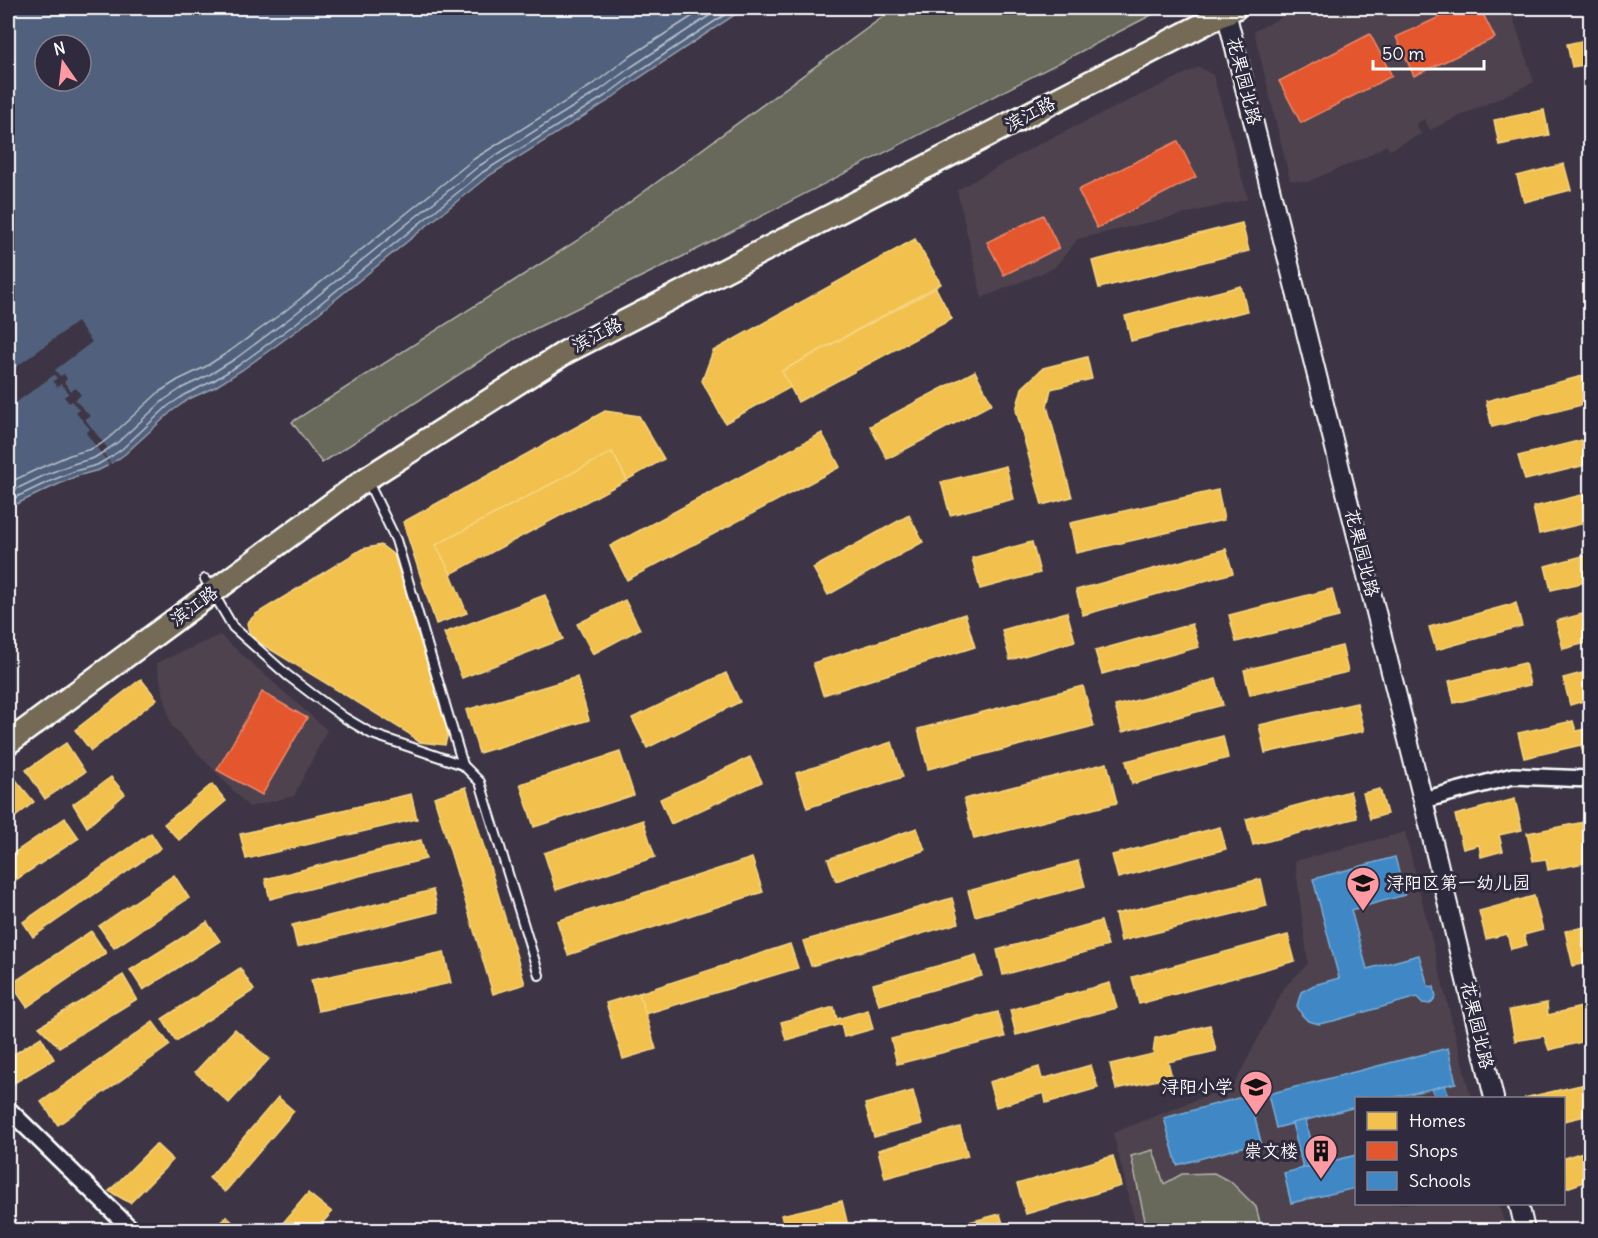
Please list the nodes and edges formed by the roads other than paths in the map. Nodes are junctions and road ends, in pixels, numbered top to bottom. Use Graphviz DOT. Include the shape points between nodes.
graph roads {
  1 [pos="1223,9"];
  2 [pos="366,479"];
  3 [pos="206,579"];
  4 [pos="8,724"];
  5 [pos="8,743"];
  6 [pos="463,765"];
  7 [pos="1590,779"];
  8 [pos="1424,800"];
  9 [pos="539,975"];
  10 [pos="1494,1097"];
  11 [pos="8,1109"];
  12 [pos="1519,1205"];
  13 [pos="132,1230"];
  14 [pos="1525,1230"];
  1 -- 2 [label="main road, 滨江路" via="566,352"];
  1 -- 3 [label="main road, 滨江路" via="558,339 358,467"];
  1 -- 8 [label="street, 花果园北路"];
  2 -- 5 [label="main road, 滨江路"];
  2 -- 6 [label="lane" via="396,540"];
  3 -- 4 [label="main road, 滨江路"];
  3 -- 6 [label="lane" via="233,627 320,700 372,734"];
  6 -- 9 [label="lane" via="480,782"];
  7 -- 8 [label="street" via="1513,776"];
  8 -- 10 [label="street, 花果园北路"];
  11 -- 13 [label="street"];
  12 -- 14 [label="street"];
}
